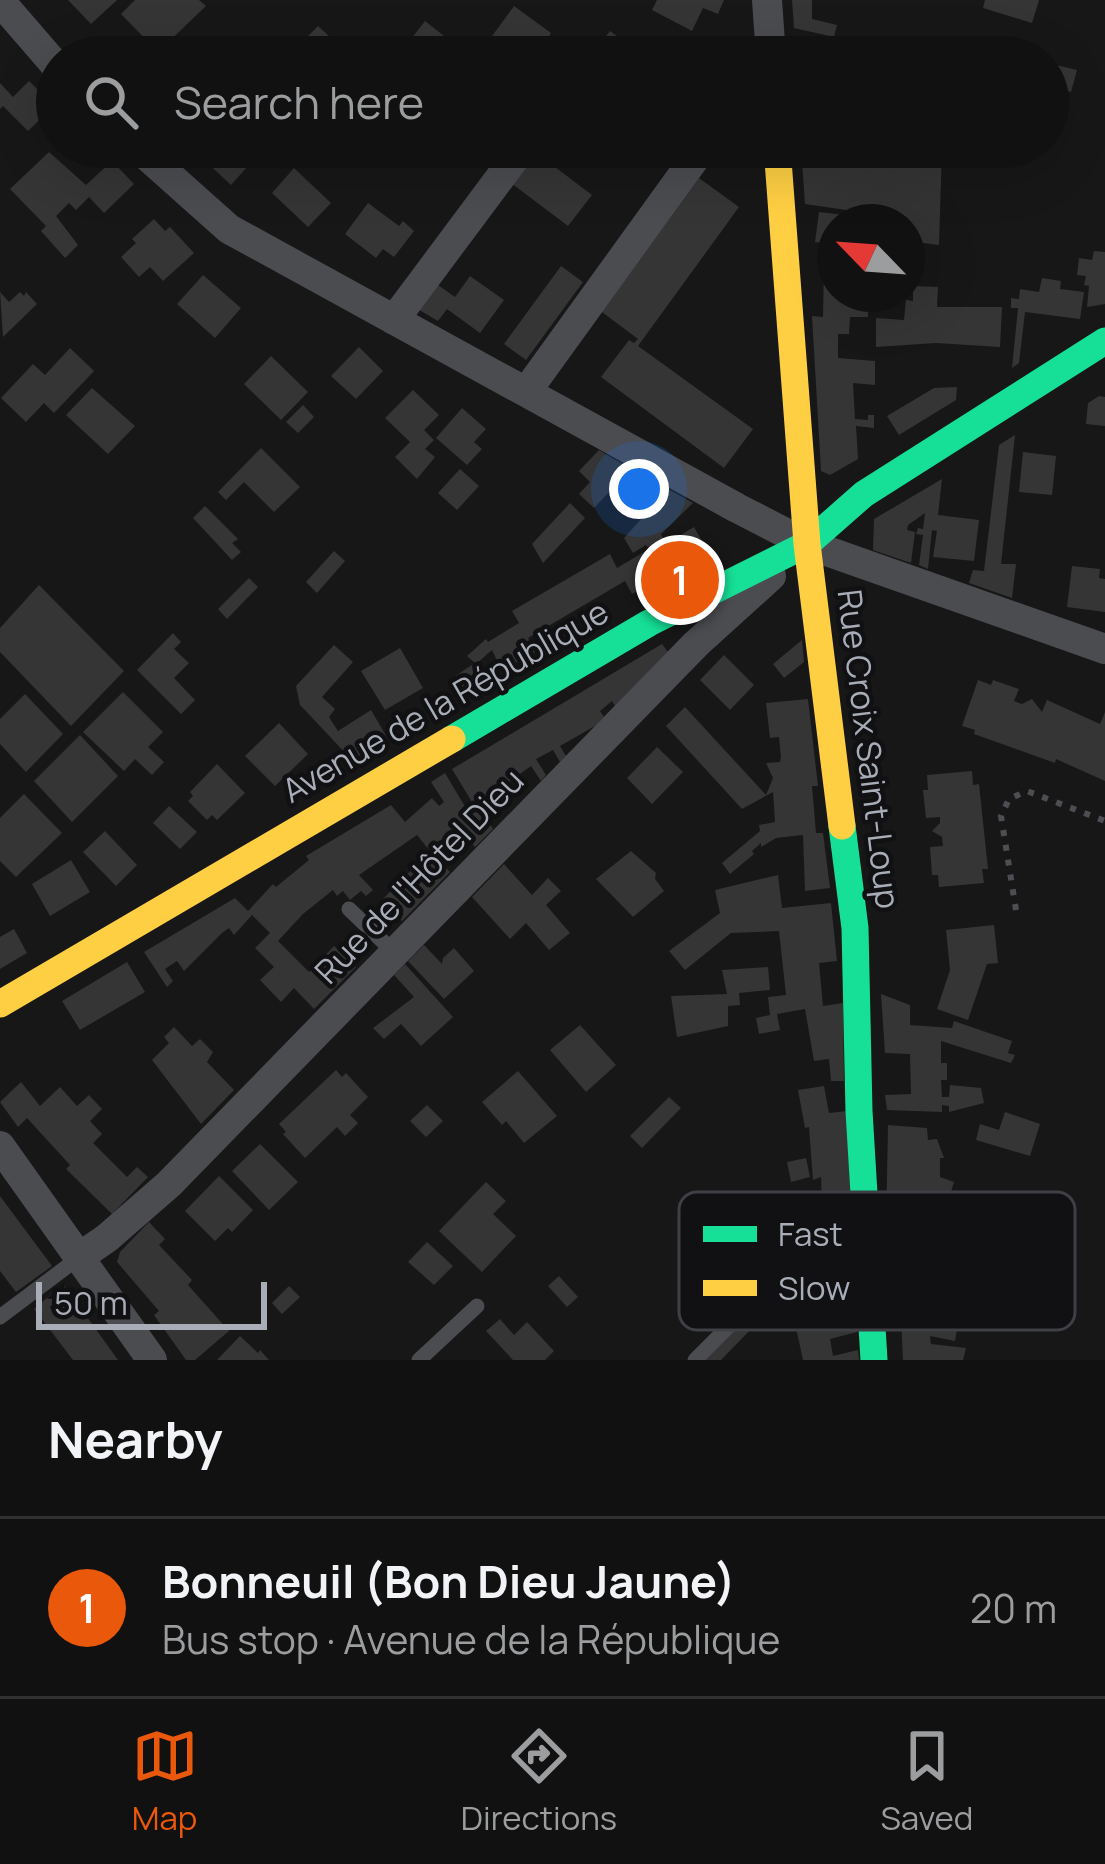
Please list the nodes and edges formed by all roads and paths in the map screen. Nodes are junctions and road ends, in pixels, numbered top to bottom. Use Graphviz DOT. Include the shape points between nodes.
graph roads {
  1 [pos="767,0"];
  2 [pos="0,1"];
  3 [pos="770,36"];
  4 [pos="36,43"];
  5 [pos="157,168"];
  6 [pos="508,168"];
  7 [pos="688,168"];
  8 [pos="779,168"];
  9 [pos="394,320"];
  10 [pos="1105,341"];
  11 [pos="526,392"];
  12 [pos="807,544"];
  13 [pos="1105,650"];
  14 [pos="1105,821"];
  15 [pos="349,909"];
  16 [pos="1016,910"];
  17 [pos="395,953"];
  18 [pos="0,1004"];
  19 [pos="5,1163"];
  20 [pos="865,1192"];
  21 [pos="80,1256"];
  22 [pos="477,1306"];
  23 [pos="0,1317"];
  24 [pos="725,1330"];
  25 [pos="872,1330"];
  26 [pos="152,1360"];
  27 [pos="418,1360"];
  28 [pos="695,1360"];
  29 [pos="874,1360"];
  1 -- 3 [label="street"];
  2 -- 4 [label="street"];
  5 -- 9 [label="street" via="230,229"];
  6 -- 9 [label="street"];
  7 -- 11 [label="street"];
  8 -- 12 [label="street, Rue Croix Saint-Loup"];
  9 -- 11 [label="street"];
  10 -- 12 [label="street, Avenue de la République" via="864,494"];
  11 -- 12 [label="street"];
  12 -- 13 [label="street"];
  12 -- 17 [label="street, Rue de l'Hôtel Dieu" via="696,644"];
  12 -- 18 [label="street, Avenue de la République" via="649,623"];
  12 -- 20 [label="street, Rue Croix Saint-Loup" via="855,928"];
  14 -- 16 [label="path" via="1027,791 1010,799 1001,816"];
  15 -- 17 [label="lane"];
  17 -- 21 [label="street, Rue de l'Hôtel Dieu" via="169,1184"];
  19 -- 21 [label="street"];
  21 -- 23 [label="lane"];
  21 -- 26 [label="street"];
  22 -- 27 [label="lane"];
  24 -- 28 [label="lane"];
  25 -- 29 [label="street, Rue Croix Saint-Loup"];
}
